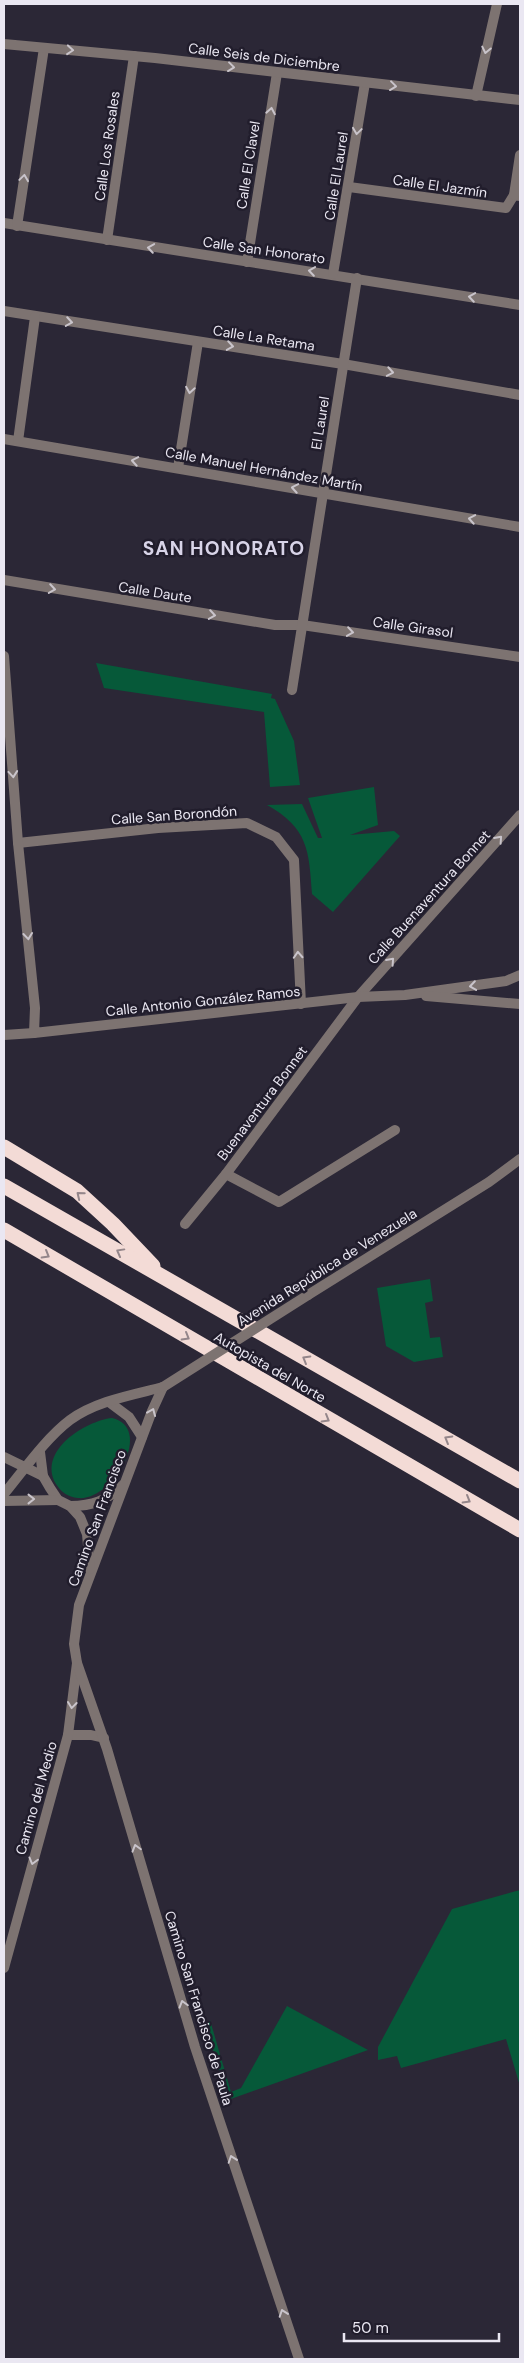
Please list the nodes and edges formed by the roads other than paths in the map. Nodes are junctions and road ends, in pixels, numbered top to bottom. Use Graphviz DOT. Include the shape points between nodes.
graph roads {
  1 [pos="497,4"];
  2 [pos="4,44"];
  3 [pos="44,48"];
  4 [pos="134,56"];
  5 [pos="277,72"];
  6 [pos="365,83"];
  7 [pos="476,96"];
  8 [pos="520,100"];
  9 [pos="520,155"];
  10 [pos="349,186"];
  11 [pos="517,196"];
  12 [pos="4,223"];
  13 [pos="17,226"];
  14 [pos="107,240"];
  15 [pos="247,262"];
  16 [pos="333,274"];
  17 [pos="357,278"];
  18 [pos="520,305"];
  19 [pos="4,312"];
  20 [pos="35,316"];
  21 [pos="198,342"];
  22 [pos="343,364"];
  23 [pos="520,394"];
  24 [pos="4,439"];
  25 [pos="18,441"];
  26 [pos="178,468"];
  27 [pos="324,493"];
  28 [pos="520,527"];
  29 [pos="4,580"];
  30 [pos="302,624"];
  31 [pos="4,656"];
  32 [pos="520,657"];
  33 [pos="292,690"];
  34 [pos="520,815"];
  35 [pos="18,843"];
  36 [pos="520,975"];
  37 [pos="406,995"];
  38 [pos="358,997"];
  39 [pos="300,1004"];
  40 [pos="520,1004"];
  41 [pos="34,1033"];
  42 [pos="4,1035"];
  43 [pos="395,1130"];
  44 [pos="4,1147"];
  45 [pos="520,1159"];
  46 [pos="226,1174"];
  47 [pos="4,1186"];
  48 [pos="185,1224"];
  49 [pos="4,1230"];
  50 [pos="165,1278"];
  51 [pos="163,1387"];
  52 [pos="109,1402"];
  53 [pos="142,1437"];
  54 [pos="40,1452"];
  55 [pos="4,1458"];
  56 [pos="26,1467"];
  57 [pos="43,1476"];
  58 [pos="520,1481"];
  59 [pos="125,1483"];
  60 [pos="4,1494"];
  61 [pos="58,1500"];
  62 [pos="4,1501"];
  63 [pos="70,1506"];
  64 [pos="520,1530"];
  65 [pos="89,1580"];
  66 [pos="77,1662"];
  67 [pos="68,1735"];
  68 [pos="104,1738"];
  69 [pos="4,1968"];
  70 [pos="299,2359"];
  1 -- 7 [label="street, one-way"];
  2 -- 3 [label="street, Calle Seis de Diciembre"];
  3 -- 4 [label="street, Calle Seis de Diciembre, one-way"];
  13 -- 3 [label="street, one-way"];
  4 -- 5 [label="street, Calle Seis de Diciembre, one-way"];
  4 -- 14 [label="street, Calle Los Rosales"];
  5 -- 6 [label="street, Calle Seis de Diciembre"];
  15 -- 5 [label="street, Calle El Clavel, one-way"];
  6 -- 7 [label="street, Calle Seis de Diciembre, one-way"];
  6 -- 10 [label="street, Calle El Laurel, one-way"];
  7 -- 8 [label="street, Calle Seis de Diciembre"];
  9 -- 11 [label="street"];
  10 -- 11 [label="street, Calle El Jazmín" via="506,208"];
  10 -- 16 [label="street, Calle El Laurel"];
  12 -- 13 [label="street, Calle San Honorato"];
  13 -- 14 [label="street, Calle San Honorato"];
  15 -- 14 [label="street, Calle San Honorato, one-way"];
  16 -- 15 [label="street, Calle San Honorato, one-way"];
  16 -- 17 [label="street, Calle San Honorato"];
  18 -- 17 [label="street, Calle San Honorato, one-way"];
  17 -- 22 [label="street, El Laurel"];
  19 -- 20 [label="street, Calle La Retama"];
  20 -- 21 [label="street, Calle La Retama, one-way"];
  20 -- 25 [label="street"];
  21 -- 22 [label="street, Calle La Retama, one-way"];
  21 -- 26 [label="street, one-way"];
  22 -- 23 [label="street, Calle La Retama, one-way"];
  22 -- 27 [label="street, El Laurel"];
  24 -- 25 [label="street, Calle Manuel Hernández Martín"];
  26 -- 25 [label="street, Calle Manuel Hernández Martín, one-way"];
  27 -- 26 [label="street, Calle Manuel Hernández Martín, one-way"];
  28 -- 27 [label="street, Calle Manuel Hernández Martín, one-way"];
  27 -- 30 [label="street, El Laurel"];
  29 -- 30 [label="street, Calle Daute, one-way" via="275,625"];
  30 -- 32 [label="street, Calle Girasol, one-way"];
  30 -- 33 [label="street, El Laurel"];
  31 -- 35 [label="street, one-way"];
  38 -- 34 [label="street, Calle Buenaventura Bonnet, one-way"];
  39 -- 35 [label="street, Calle San Borondón, one-way" via="294,860 276,837 247,823 158,828"];
  35 -- 41 [label="street, one-way" via="35,1008"];
  36 -- 37 [label="street, Calle Antonio González Ramos, one-way" via="506,981"];
  37 -- 38 [label="street, Calle Antonio González Ramos"];
  37 -- 40 [label="street, Calle Antonio González Ramos"];
  38 -- 39 [label="street, Calle Antonio González Ramos"];
  38 -- 46 [label="street, Buenaventura Bonnet"];
  39 -- 41 [label="street, Calle Antonio González Ramos"];
  41 -- 42 [label="street, Calle Antonio González Ramos"];
  43 -- 46 [label="street" via="280,1202"];
  50 -- 44 [label="highway, one-way" via="77,1191"];
  45 -- 51 [label="street, Avenida República de Venezuela, bridge" via="489,1182"];
  46 -- 48 [label="street, Buenaventura Bonnet"];
  50 -- 47 [label="highway, Autopista del Norte, one-way"];
  49 -- 64 [label="highway, Autopista del Norte, one-way"];
  58 -- 50 [label="highway, Autopista del Norte, one-way"];
  51 -- 52 [label="street, Avenida República de Venezuela"];
  53 -- 51 [label="street, Camino San Francisco, one-way"];
  52 -- 53 [label="street" via="129,1417"];
  52 -- 54 [label="street, Avenida República de Venezuela" via="71,1420 52,1436"];
  53 -- 59 [label="street, Camino San Francisco"];
  54 -- 56 [label="street, Avenida República de Venezuela"];
  54 -- 57 [label="street"];
  55 -- 56 [label="street"];
  56 -- 57 [label="street"];
  56 -- 60 [label="street, Avenida República de Venezuela"];
  57 -- 61 [label="street"];
  59 -- 63 [label="street" via="104,1501"];
  59 -- 65 [label="street, Camino San Francisco"];
  62 -- 61 [label="street, one-way"];
  61 -- 63 [label="street"];
  63 -- 65 [label="street" via="80,1517 87,1534"];
  65 -- 66 [label="street, Camino San Francisco" via="76,1625 74,1644"];
  66 -- 67 [label="street, Camino del Medio, one-way"];
  66 -- 68 [label="street, Camino San Francisco de Paula"];
  67 -- 68 [label="street"];
  67 -- 69 [label="street, Camino del Medio, one-way"];
  70 -- 68 [label="street, Camino San Francisco de Paula, one-way" via="198,2056"];
}
